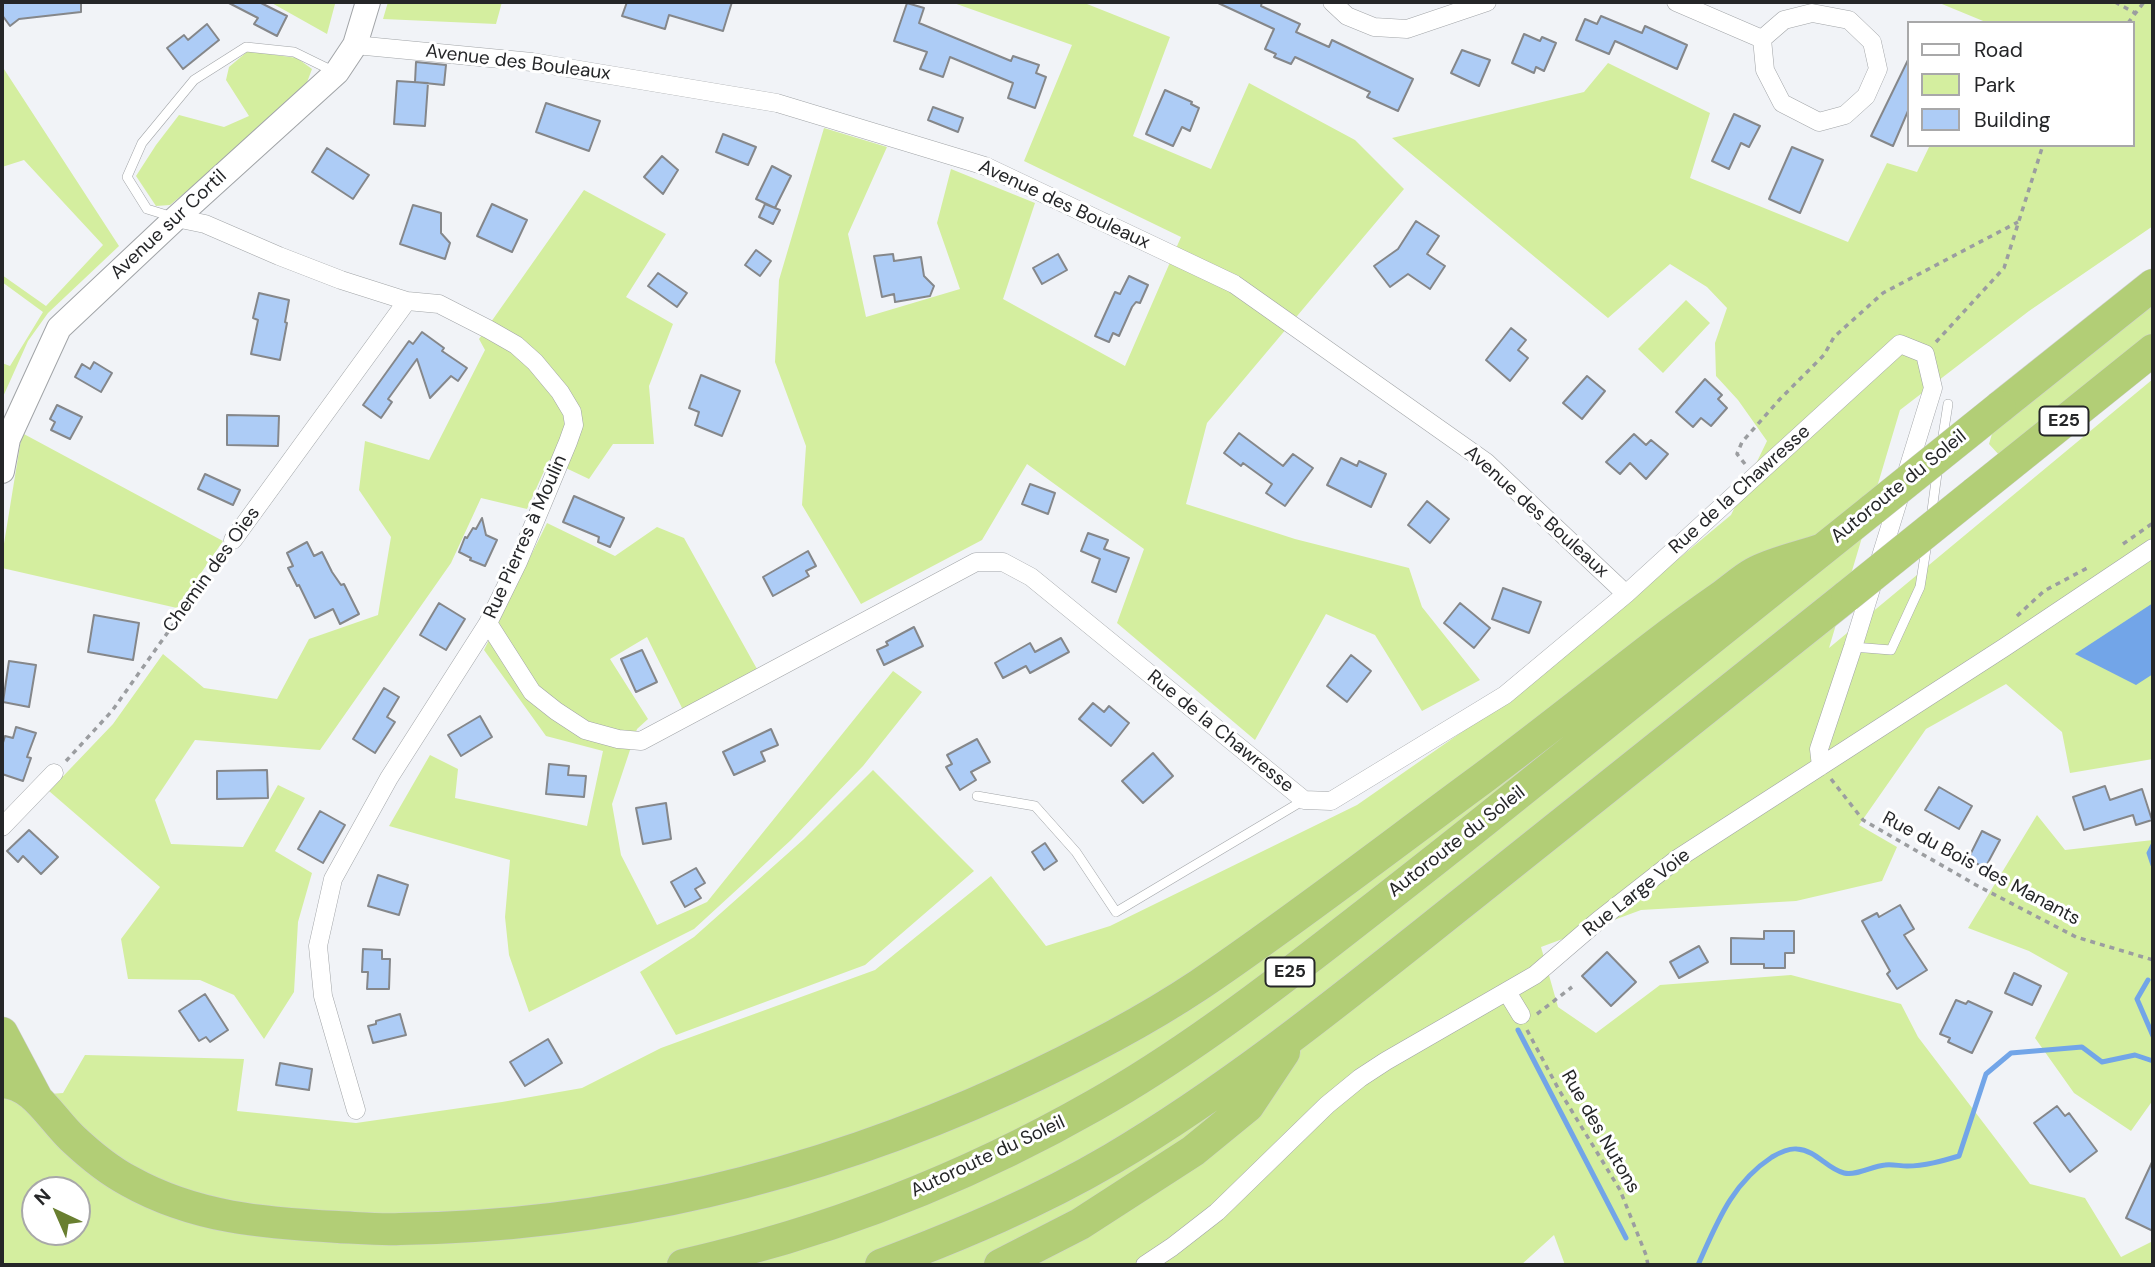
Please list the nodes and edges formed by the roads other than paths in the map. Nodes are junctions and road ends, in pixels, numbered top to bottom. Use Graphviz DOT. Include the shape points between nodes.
graph roads {
  1 [pos="368,2"];
  2 [pos="1332,2"];
  3 [pos="1487,2"];
  4 [pos="1676,2"];
  5 [pos="1791,2"];
  6 [pos="1784,20"];
  7 [pos="1762,38"];
  8 [pos="355,45"];
  9 [pos="337,72"];
  10 [pos="176,218"];
  11 [pos="2153,285"];
  12 [pos="407,301"];
  13 [pos="2153,350"];
  14 [pos="1948,404"];
  15 [pos="2,471"];
  16 [pos="233,540"];
  17 [pos="2153,548"];
  18 [pos="1823,549"];
  19 [pos="1626,594"];
  20 [pos="488,623"];
  21 [pos="1853,647"];
  22 [pos="1821,766"];
  23 [pos="54,773"];
  24 [pos="978,796"];
  25 [pos="1304,800"];
  26 [pos="2,827"];
  27 [pos="1507,992"];
  28 [pos="1523,1020"];
  29 [pos="2,1033"];
  30 [pos="1297,1034"];
  31 [pos="2,1082"];
  32 [pos="38,1100"];
  33 [pos="356,1110"];
  34 [pos="683,1265"];
  35 [pos="881,1265"];
  36 [pos="1000,1265"];
  37 [pos="1144,1265"];
  1 -- 8 [label="main road, Avenue sur Cortil"];
  2 -- 3 [label="street" via="1348,16 1374,27 1407,29"];
  4 -- 7 [label="street"];
  5 -- 6 [label="street"];
  6 -- 7 [label="street"];
  6 -- 7 [label="street" via="1812,13 1849,20 1872,42 1878,69 1866,96 1845,116 1819,122 1782,103 1765,70"];
  8 -- 9 [label="main road, Avenue sur Cortil"];
  8 -- 19 [label="street, Avenue des Bouleaux" via="532,62 777,103 985,166 1234,284 1486,462"];
  9 -- 10 [label="main road, Avenue sur Cortil"];
  9 -- 10 [label="lane" via="294,52 246,47 194,80 142,143 127,177 147,208"];
  10 -- 12 [label="street, Rue Pierres à Moulin" via="205,224 304,266"];
  10 -- 15 [label="main road, Avenue sur Cortil" via="59,328 8,439"];
  11 -- 18 [label="highway, Autoroute du Soleil / E25, bridge"];
  12 -- 16 [label="street, Chemin des Oies"];
  12 -- 20 [label="street, Rue Pierres à Moulin" via="439,304 516,345 535,362 572,412 574,425 568,442 519,562"];
  13 -- 30 [label="highway, E25, bridge"];
  14 -- 21 [label="lane" via="1920,587 1891,650"];
  17 -- 22 [label="street, Rue Large Voie"];
  18 -- 32 [label="highway" via="1757,571 1304,909 1197,986 1126,1029 961,1110 762,1179 659,1202 480,1225 397,1229 237,1219 164,1199 124,1179 74,1140"];
  18 -- 34 [label="highway, Autoroute du Soleil / E25" via="1446,852 1187,1048 1095,1105 994,1158 904,1197 811,1231"];
  19 -- 21 [label="street, Rue de la Chawresse" via="1900,344 1925,354 1933,388"];
  19 -- 25 [label="street, Rue de la Chawresse" via="1505,695 1331,802"];
  20 -- 25 [label="street, Rue de la Chawresse" via="533,692 556,710 585,730 641,741 976,562 1003,562 1031,577"];
  20 -- 33 [label="street, Rue Pierres à Moulin" via="389,778 333,879 318,946 323,996"];
  21 -- 22 [label="street" via="1819,749"];
  22 -- 27 [label="street, Rue Large Voie" via="1677,859 1535,975"];
  23 -- 26 [label="street"];
  24 -- 25 [label="lane" via="1035,806 1076,852 1116,912"];
  27 -- 28 [label="street"];
  27 -- 37 [label="street, Rue Large Voie" via="1360,1078 1217,1212"];
  29 -- 32 [label="highway"];
  30 -- 35 [label="highway, E25" via="1112,1159 1030,1204"];
  30 -- 36 [label="highway" via="1248,1106 1193,1151 1080,1224"];
  31 -- 32 [label="highway" via="15,1083"];
}
